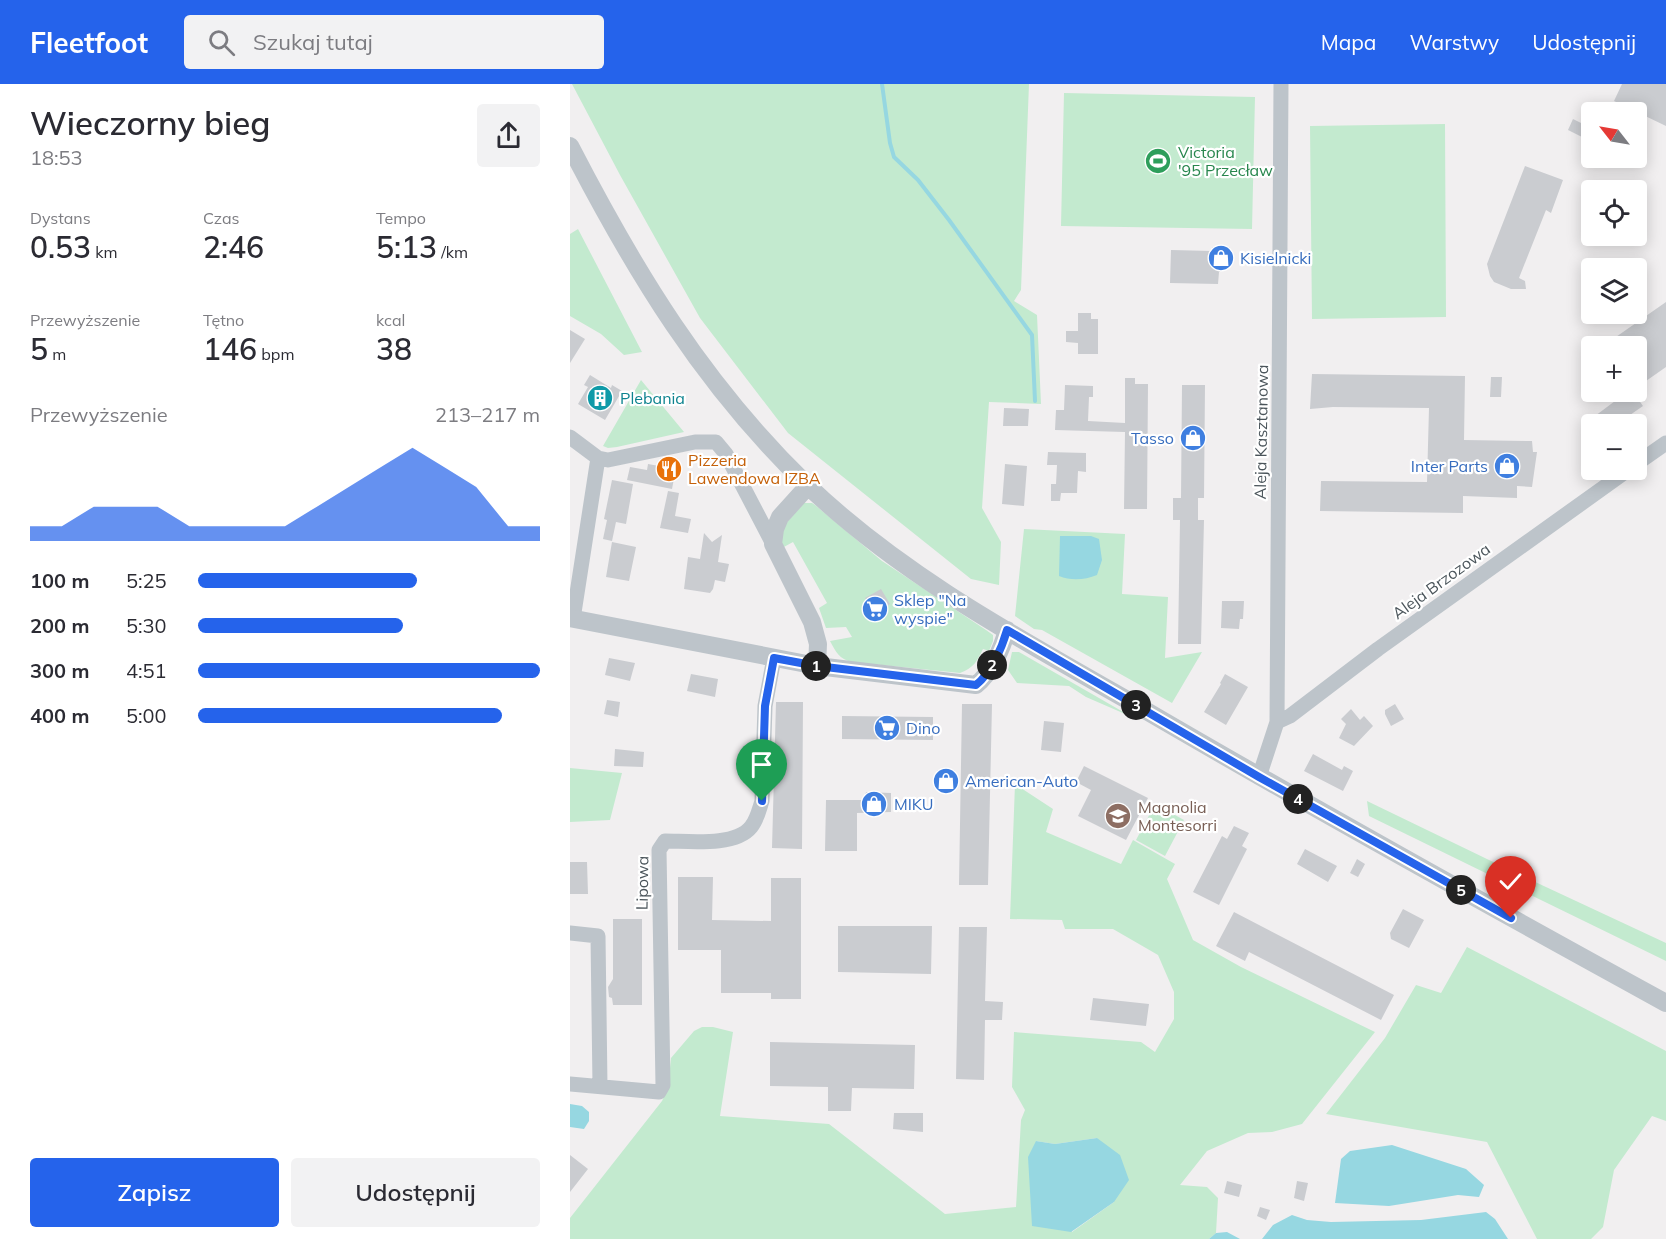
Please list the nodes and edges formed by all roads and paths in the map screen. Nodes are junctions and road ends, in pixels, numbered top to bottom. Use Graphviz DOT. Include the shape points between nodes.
graph roads {
  1 [pos="1281,84"];
  2 [pos="570,146"];
  3 [pos="570,437"];
  4 [pos="1666,443"];
  5 [pos="1647,456"];
  6 [pos="598,458"];
  7 [pos="1614,480"];
  8 [pos="808,486"];
  9 [pos="774,544"];
  10 [pos="572,619"];
  11 [pos="1007,630"];
  12 [pos="774,658"];
  13 [pos="817,666"];
  14 [pos="1277,722"];
  15 [pos="1259,777"];
  16 [pos="570,933"];
  17 [pos="1666,1003"];
  18 [pos="570,1084"];
  19 [pos="600,1086"];
  1 -- 14 [label="street, Aleja Kasztanowa"];
  2 -- 8 [label="street" via="624,248 669,321 754,430"];
  3 -- 6 [label="street"];
  4 -- 5 [label="street"];
  6 -- 9 [label="street" via="716,442"];
  6 -- 10 [label="street"];
  7 -- 14 [label="street, Aleja Brzozowa" via="1377,649 1292,715"];
  8 -- 9 [label="street" via="777,524"];
  8 -- 11 [label="street" via="903,564"];
  9 -- 13 [label="street" via="812,622 818,644"];
  10 -- 12 [label="street"];
  11 -- 13 [label="street" via="983,680 976,685"];
  11 -- 15 [label="street"];
  12 -- 13 [label="street"];
  12 -- 19 [label="street, Lipowa" via="765,706 762,801 750,829 737,837 717,841 665,841 659,850 663,1085 659,1092"];
  14 -- 15 [label="street, Aleja Kasztanowa"];
  15 -- 17 [label="street"];
  16 -- 19 [label="street" via="598,936"];
  18 -- 19 [label="street, Lipowa"];
}
